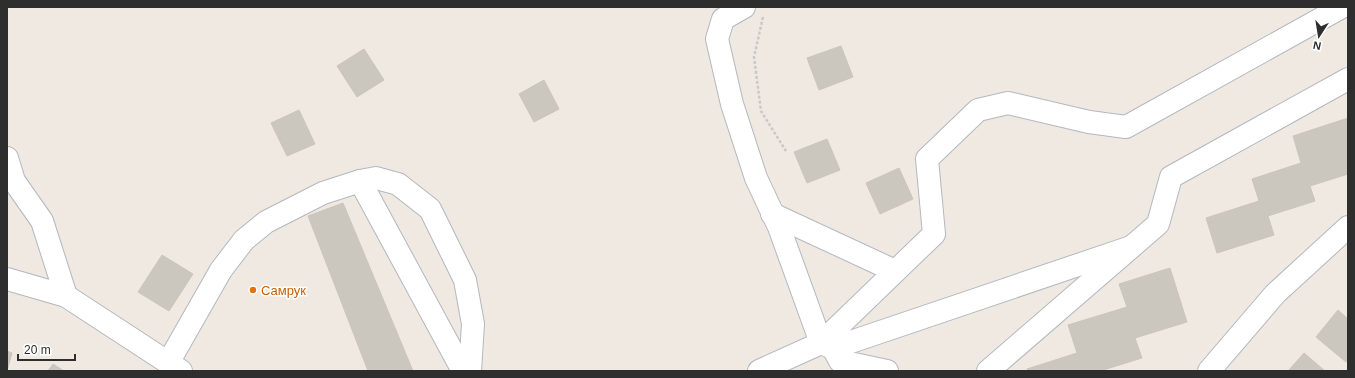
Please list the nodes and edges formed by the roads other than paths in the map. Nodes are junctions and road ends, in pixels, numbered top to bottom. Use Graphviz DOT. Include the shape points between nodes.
graph roads {
  1 [pos="1342,7"];
  2 [pos="754,10"];
  3 [pos="1348,79"];
  4 [pos="7,158"];
  5 [pos="360,181"];
  6 [pos="772,214"];
  7 [pos="1348,227"];
  8 [pos="1131,247"];
  9 [pos="895,271"];
  10 [pos="7,279"];
  11 [pos="66,296"];
  12 [pos="827,346"];
  13 [pos="175,367"];
  14 [pos="463,371"];
  15 [pos="470,371"];
  16 [pos="759,371"];
  17 [pos="887,371"];
  18 [pos="988,371"];
  19 [pos="1209,371"];
  1 -- 9 [label="street" via="1126,126 1089,122 1008,103 978,110 927,159 934,234"];
  2 -- 6 [label="street" via="723,19 716,39 737,119 756,178"];
  3 -- 8 [label="street" via="1171,177 1158,224"];
  4 -- 11 [label="street" via="14,181 42,221"];
  5 -- 13 [label="street" via="323,193 266,222 244,240 221,270"];
  5 -- 14 [label="street"];
  5 -- 15 [label="street" via="376,178 398,184 430,209 465,280 473,324"];
  6 -- 9 [label="street"];
  6 -- 12 [label="street"];
  7 -- 19 [label="street" via="1275,294"];
  8 -- 12 [label="street"];
  8 -- 18 [label="street"];
  9 -- 12 [label="street"];
  10 -- 11 [label="street"];
  11 -- 13 [label="street"];
  12 -- 16 [label="street"];
  12 -- 17 [label="street" via="840,360"];
}
